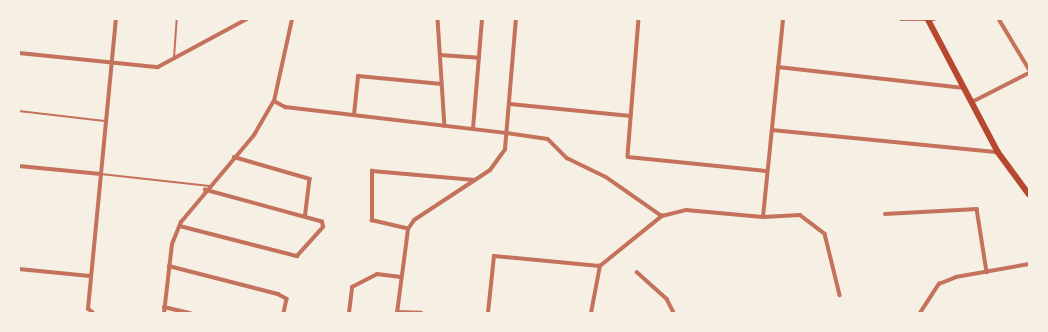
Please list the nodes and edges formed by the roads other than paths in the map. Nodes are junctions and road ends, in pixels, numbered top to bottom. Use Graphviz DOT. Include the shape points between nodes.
graph roads {
  1 [pos="116,19"];
  2 [pos="177,19"];
  3 [pos="247,19"];
  4 [pos="292,19"];
  5 [pos="438,19"];
  6 [pos="482,19"];
  7 [pos="516,19"];
  8 [pos="639,19"];
  9 [pos="783,19"];
  10 [pos="901,19"];
  11 [pos="999,19"];
  12 [pos="930,20"];
  13 [pos="19,53"];
  14 [pos="440,55"];
  15 [pos="479,58"];
  16 [pos="174,59"];
  17 [pos="111,63"];
  18 [pos="158,67"];
  19 [pos="778,67"];
  20 [pos="1029,70"];
  21 [pos="1029,73"];
  22 [pos="442,84"];
  23 [pos="964,88"];
  24 [pos="274,101"];
  25 [pos="972,102"];
  26 [pos="510,104"];
  27 [pos="19,112"];
  28 [pos="354,115"];
  29 [pos="630,116"];
  30 [pos="106,121"];
  31 [pos="445,126"];
  32 [pos="473,129"];
  33 [pos="772,130"];
  34 [pos="507,133"];
  35 [pos="998,152"];
  36 [pos="234,158"];
  37 [pos="19,166"];
  38 [pos="767,171"];
  39 [pos="101,174"];
  40 [pos="476,180"];
  41 [pos="209,186"];
  42 [pos="205,190"];
  43 [pos="1029,194"];
  44 [pos="884,214"];
  45 [pos="662,216"];
  46 [pos="305,217"];
  47 [pos="763,217"];
  48 [pos="180,226"];
  49 [pos="408,229"];
  50 [pos="1029,264"];
  51 [pos="170,266"];
  52 [pos="600,266"];
  53 [pos="19,269"];
  54 [pos="637,272"];
  55 [pos="987,272"];
  56 [pos="90,276"];
  57 [pos="401,277"];
  58 [pos="840,295"];
  59 [pos="164,307"];
  60 [pos="397,312"];
  61 [pos="93,313"];
  62 [pos="164,313"];
  63 [pos="190,313"];
  64 [pos="284,313"];
  65 [pos="349,313"];
  66 [pos="421,313"];
  67 [pos="488,313"];
  68 [pos="591,313"];
  69 [pos="674,313"];
  70 [pos="920,313"];
  1 -- 17 [label="street"];
  2 -- 16 [label="lane"];
  3 -- 16 [label="street"];
  4 -- 24 [label="street"];
  5 -- 14 [label="street"];
  6 -- 15 [label="street"];
  7 -- 26 [label="street"];
  8 -- 29 [label="street"];
  9 -- 19 [label="street"];
  10 -- 12 [label="street"];
  11 -- 20 [label="street"];
  12 -- 23 [label="highway"];
  13 -- 17 [label="street"];
  14 -- 15 [label="street"];
  14 -- 22 [label="street"];
  15 -- 32 [label="street"];
  16 -- 18 [label="street"];
  17 -- 18 [label="street"];
  17 -- 30 [label="street"];
  19 -- 23 [label="street"];
  19 -- 33 [label="street"];
  21 -- 25 [label="street"];
  22 -- 28 [label="street" via="358,76"];
  22 -- 31 [label="street"];
  23 -- 25 [label="highway"];
  24 -- 28 [label="street" via="285,107"];
  24 -- 36 [label="street" via="254,135"];
  25 -- 35 [label="highway"];
  26 -- 29 [label="street"];
  26 -- 34 [label="street"];
  27 -- 30 [label="lane"];
  28 -- 31 [label="street"];
  29 -- 38 [label="street" via="628,157"];
  30 -- 39 [label="street"];
  31 -- 32 [label="street"];
  32 -- 34 [label="street"];
  33 -- 35 [label="street"];
  33 -- 38 [label="street"];
  34 -- 40 [label="street" via="500,157"];
  34 -- 45 [label="street" via="548,139 567,158 606,177"];
  35 -- 43 [label="highway" via="1021,188"];
  36 -- 41 [label="street"];
  36 -- 46 [label="street" via="310,179"];
  37 -- 39 [label="street"];
  38 -- 47 [label="street"];
  39 -- 41 [label="lane"];
  39 -- 56 [label="street"];
  40 -- 49 [label="street" via="414,220"];
  40 -- 49 [label="street" via="372,171 372,221"];
  41 -- 42 [label="street"];
  42 -- 46 [label="street"];
  42 -- 48 [label="street"];
  44 -- 55 [label="street" via="977,210"];
  45 -- 47 [label="street" via="686,210"];
  45 -- 52 [label="street"];
  46 -- 48 [label="street" via="322,222 323,227 297,256"];
  47 -- 58 [label="street" via="800,215 825,234"];
  48 -- 51 [label="street"];
  49 -- 57 [label="street"];
  50 -- 55 [label="street"];
  51 -- 59 [label="street"];
  51 -- 64 [label="street" via="278,294 287,299"];
  52 -- 67 [label="street" via="494,256"];
  52 -- 68 [label="street"];
  53 -- 56 [label="street"];
  54 -- 69 [label="street" via="667,299"];
  55 -- 70 [label="street" via="939,284"];
  56 -- 61 [label="street" via="88,309"];
  57 -- 60 [label="street"];
  57 -- 65 [label="street" via="377,274 352,288"];
  59 -- 62 [label="street"];
  59 -- 63 [label="street"];
  60 -- 66 [label="street"];
}
